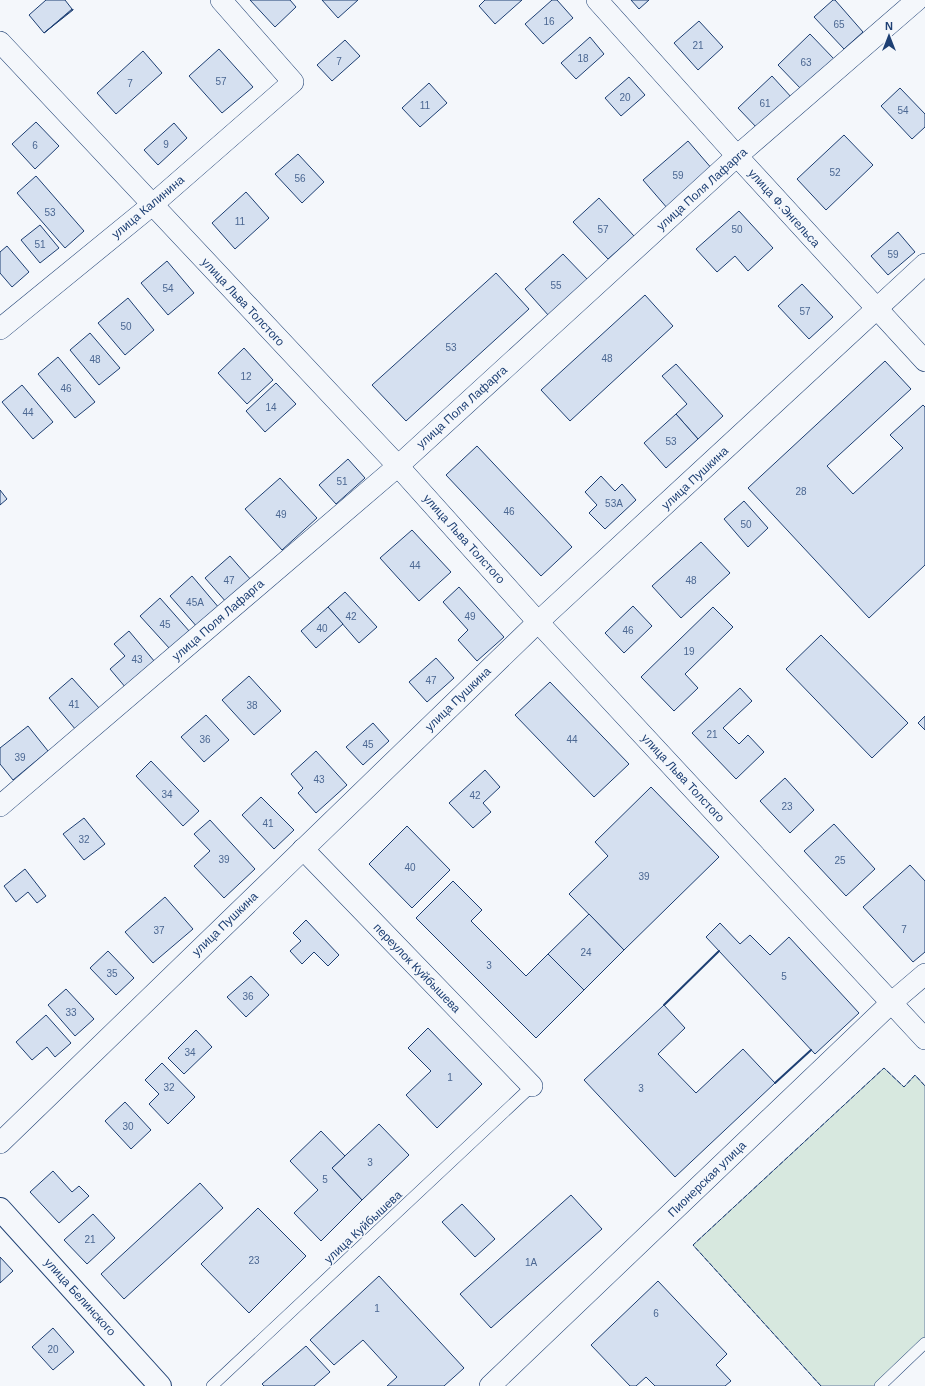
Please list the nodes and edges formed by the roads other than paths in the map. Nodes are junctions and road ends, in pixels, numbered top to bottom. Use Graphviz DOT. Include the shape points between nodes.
graph roads {
  1 [pos="221,0"];
  2 [pos="597,0"];
  3 [pos="917,0"];
  4 [pos="0,42"];
  5 [pos="737,156"];
  6 [pos="152,205"];
  7 [pos="925,264"];
  8 [pos="877,310"];
  9 [pos="0,328"];
  10 [pos="925,361"];
  11 [pos="398,466"];
  12 [pos="538,622"];
  13 [pos="0,806"];
  14 [pos="303,850"];
  15 [pos="925,974"];
  16 [pos="891,1003"];
  17 [pos="925,1039"];
  18 [pos="532,1086"];
  19 [pos="0,1143"];
  20 [pos="0,1208"];
  21 [pos="925,1343"];
  22 [pos="160,1386"];
  23 [pos="212,1386"];
  24 [pos="490,1386"];
  25 [pos="880,1386"];
  1 -- 6 [label="street, улица Калинина" via="293,82"];
  2 -- 5 [label="street, улица Ф.Энгельса"];
  3 -- 5 [label="street, улица Поля Лафарга"];
  4 -- 6 [label="street, улица Льва Толстого"];
  5 -- 8 [label="street, улица Ф.Энгельса"];
  5 -- 11 [label="street, улица Поля Лафарга"];
  6 -- 9 [label="street, улица Калинина"];
  6 -- 11 [label="street, улица Льва Толстого"];
  7 -- 8 [label="street, улица Пушкина"];
  8 -- 10 [label="street, улица Ф.Энгельса"];
  8 -- 12 [label="street, улица Пушкина"];
  11 -- 12 [label="street, улица Льва Толстого"];
  11 -- 13 [label="street, улица Поля Лафарга"];
  12 -- 14 [label="street, улица Пушкина"];
  12 -- 16 [label="street, улица Льва Толстого"];
  14 -- 18 [label="street, переулок Куйбышева"];
  14 -- 19 [label="street, улица Пушкина"];
  15 -- 16 [label="street, Пионерская улица"];
  16 -- 17 [label="street, улица Льва Толстого"];
  16 -- 24 [label="street, Пионерская улица"];
  18 -- 23 [label="lane, улица Куйбышева"];
  20 -- 22 [label="street, улица Белинского"];
  21 -- 25 [label="lane"];
}
